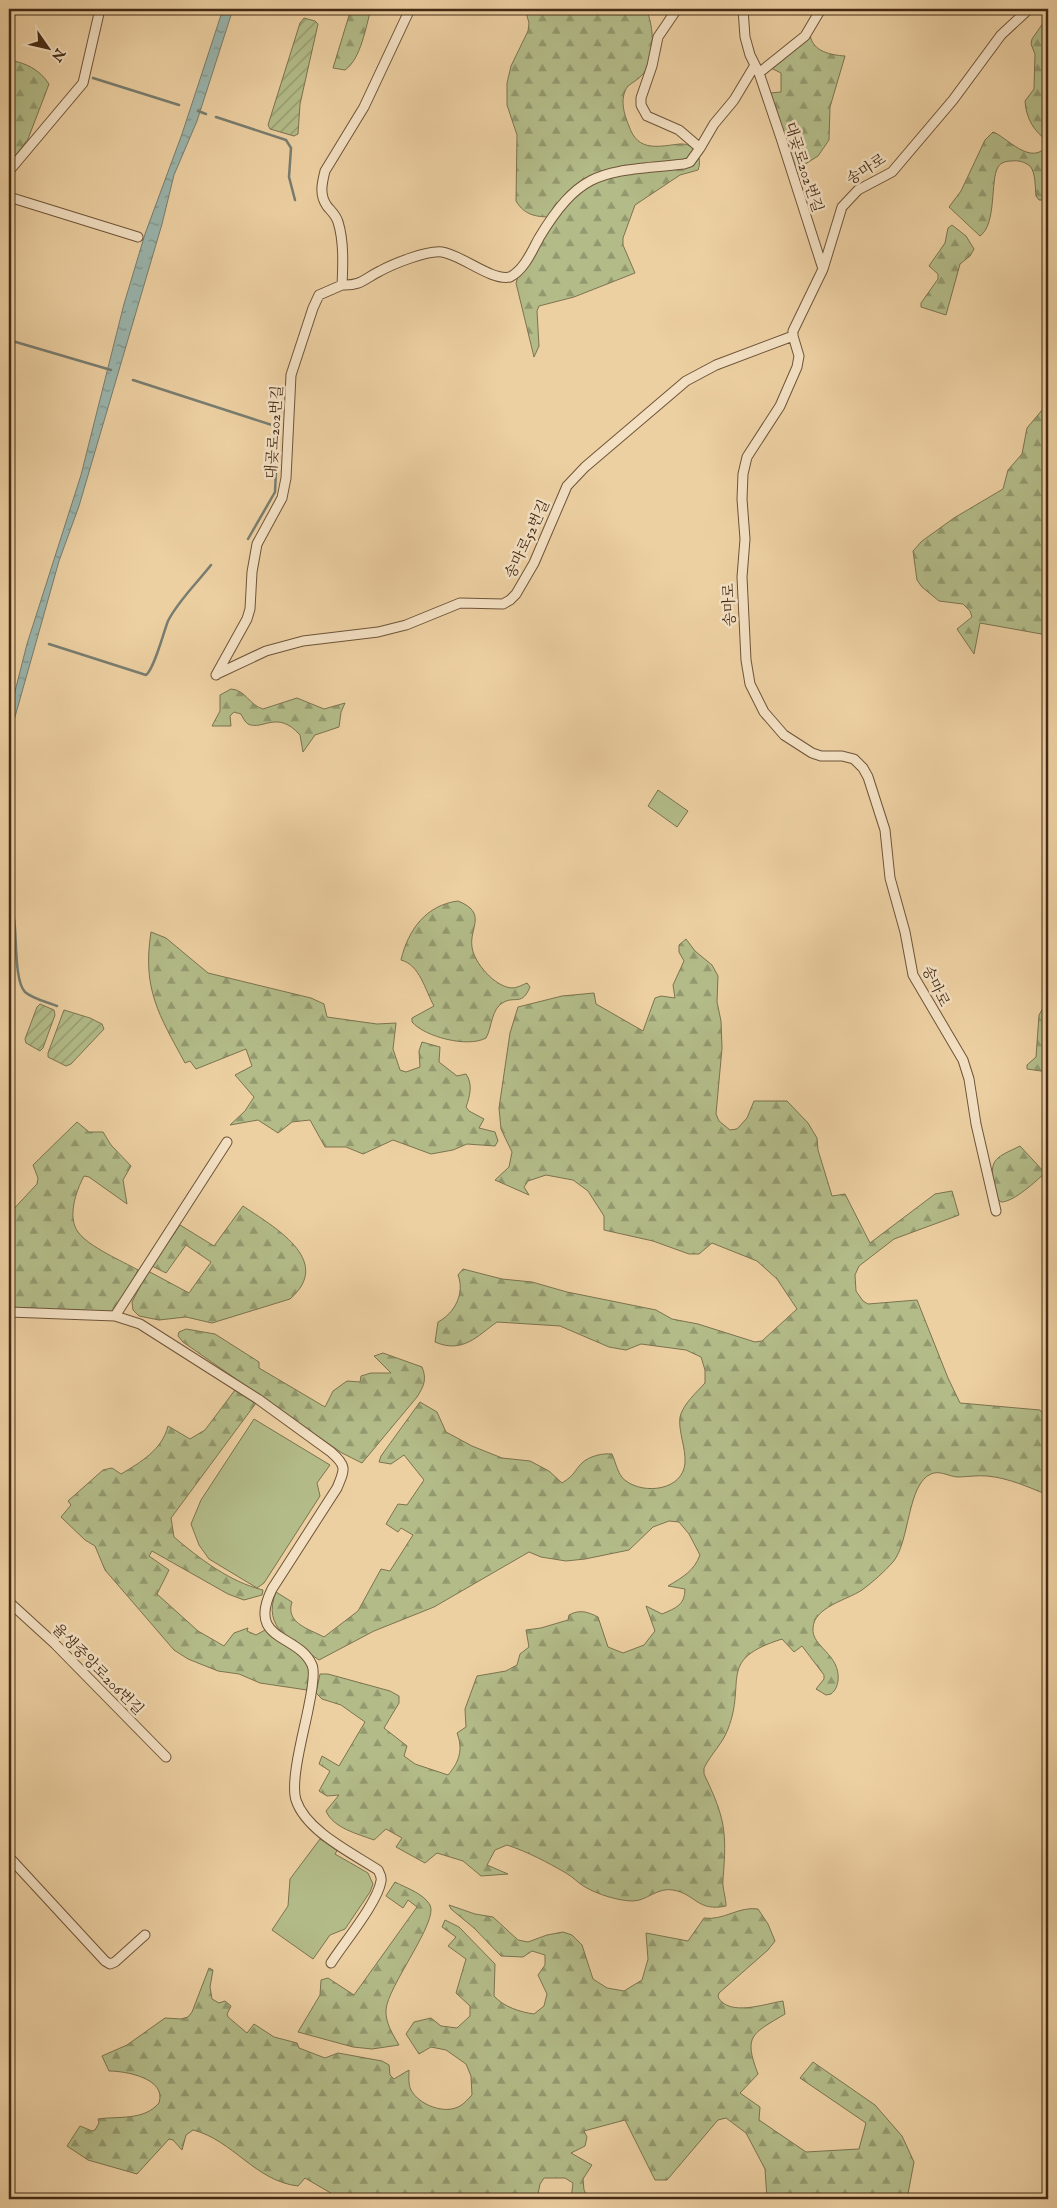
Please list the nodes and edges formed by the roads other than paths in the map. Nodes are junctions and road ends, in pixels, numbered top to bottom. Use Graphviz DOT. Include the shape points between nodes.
graph roads {
  1 [pos="100,9"];
  2 [pos="410,9"];
  3 [pos="677,9"];
  4 [pos="743,9"];
  5 [pos="821,9"];
  6 [pos="1029,9"];
  7 [pos="757,69"];
  8 [pos="700,148"];
  9 [pos="9,172"];
  10 [pos="9,197"];
  11 [pos="138,237"];
  12 [pos="823,269"];
  13 [pos="342,285"];
  14 [pos="793,336"];
  15 [pos="216,674"];
  16 [pos="227,1142"];
  17 [pos="996,1211"];
  18 [pos="9,1312"];
  19 [pos="115,1316"];
  20 [pos="9,1602"];
  21 [pos="166,1757"];
  22 [pos="9,1857"];
  23 [pos="145,1935"];
  24 [pos="331,1963"];
  1 -- 9 [label="street" via="83,83"];
  2 -- 13 [label="street" via="364,107 334,154 322,182 323,199 339,224"];
  3 -- 8 [label="street" via="658,37 641,105 647,116 679,130"];
  4 -- 7 [label="street, 대곶로202번길" via="745,37"];
  5 -- 7 [label="street" via="805,36"];
  6 -- 12 [label="street, 송마로" via="1001,35 953,100 892,172 850,196 842,207"];
  7 -- 8 [label="street, 대곶로202번길" via="714,124"];
  7 -- 12 [label="street, 대곶로202번길"];
  8 -- 13 [label="street, 대곶로202번길" via="690,162 684,164 622,171 583,183 553,214 514,275 504,278 450,254 434,252 381,270 353,286"];
  10 -- 11 [label="street"];
  12 -- 14 [label="street, 송마로"];
  13 -- 15 [label="street, 대곶로202번길" via="319,295 312,308 291,376 286,478 282,498 257,544 247,619"];
  14 -- 15 [label="street, 송마로52번길" via="686,380 579,473 564,491 534,563 510,600 502,604 460,603 406,625 378,632 303,641 266,651"];
  14 -- 17 [label="street, 송마로" via="799,352 797,367 780,406 747,457 743,474 745,539 742,577 750,684 764,712 784,735 812,753 854,759 868,778 886,836 890,878 913,975 963,1060"];
  16 -- 19 [label="street"];
  18 -- 19 [label="street"];
  19 -- 24 [label="street" via="140,1324 224,1377 273,1409 342,1462 344,1472 337,1488 264,1604 271,1631 306,1656 312,1666 296,1800 305,1818 325,1836 378,1870 382,1879 365,1913"];
  20 -- 21 [label="street, 율생중앙로206번길"];
  22 -- 23 [label="street" via="110,1964"];
}
